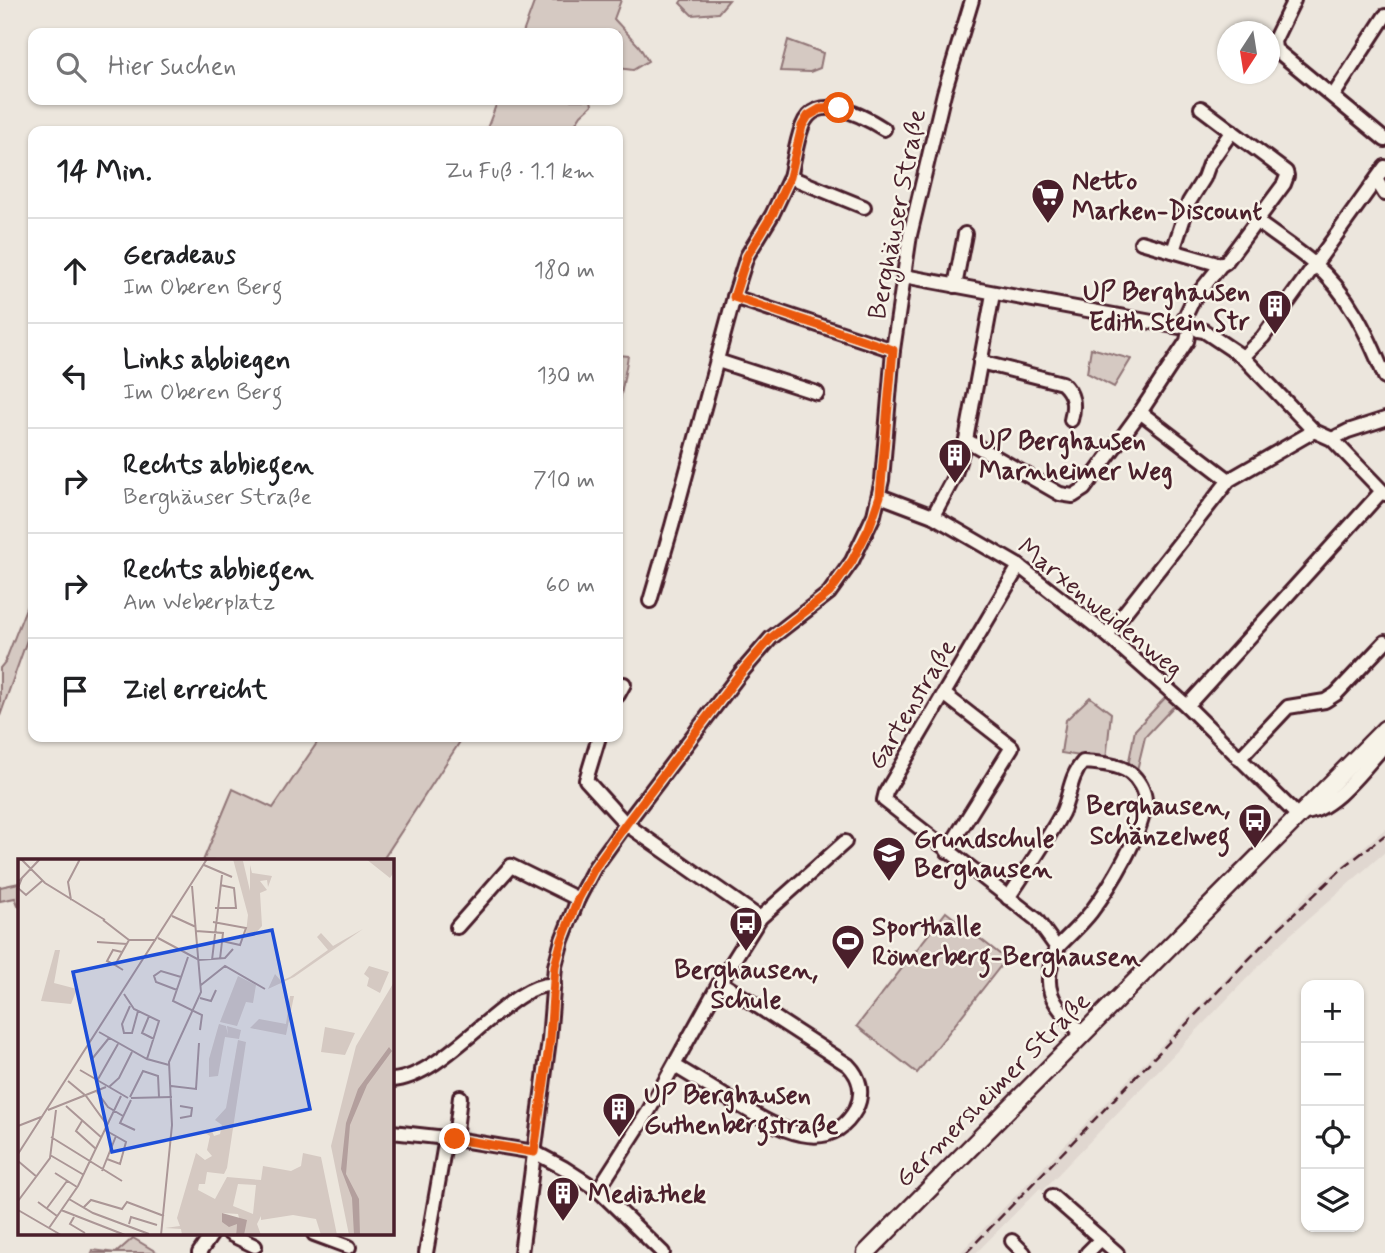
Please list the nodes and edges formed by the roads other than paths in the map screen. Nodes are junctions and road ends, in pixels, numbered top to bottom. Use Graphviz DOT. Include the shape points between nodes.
graph roads {
  1 [pos="972,0"];
  2 [pos="1294,0"];
  3 [pos="1385,16"];
  4 [pos="1333,96"];
  5 [pos="1201,108"];
  6 [pos="884,129"];
  7 [pos="1232,131"];
  8 [pos="1385,140"];
  9 [pos="1385,167"];
  10 [pos="790,177"];
  11 [pos="1377,181"];
  12 [pos="1385,194"];
  13 [pos="864,207"];
  14 [pos="1256,221"];
  15 [pos="965,234"];
  16 [pos="1141,242"];
  17 [pos="1172,251"];
  18 [pos="1221,265"];
  19 [pos="1315,265"];
  20 [pos="904,276"];
  21 [pos="955,286"];
  22 [pos="993,294"];
  23 [pos="734,297"];
  24 [pos="1188,328"];
  25 [pos="893,350"];
  26 [pos="1243,357"];
  27 [pos="718,360"];
  28 [pos="980,362"];
  29 [pos="1385,377"];
  30 [pos="817,393"];
  31 [pos="1140,412"];
  32 [pos="1385,419"];
  33 [pos="1071,420"];
  34 [pos="1314,431"];
  35 [pos="1332,439"];
  36 [pos="966,440"];
  37 [pos="1229,480"];
  38 [pos="1383,493"];
  39 [pos="880,496"];
  40 [pos="933,516"];
  41 [pos="1019,566"];
  42 [pos="650,601"];
  43 [pos="1107,635"];
  44 [pos="1385,642"];
  45 [pos="944,694"];
  46 [pos="1187,706"];
  47 [pos="1385,729"];
  48 [pos="597,742"];
  49 [pos="1385,746"];
  50 [pos="1239,759"];
  51 [pos="1301,815"];
  52 [pos="626,824"];
  53 [pos="845,842"];
  54 [pos="947,851"];
  55 [pos="1008,898"];
  56 [pos="578,899"];
  57 [pos="760,918"];
  58 [pos="457,927"];
  59 [pos="1057,948"];
  60 [pos="720,982"];
  61 [pos="554,985"];
  62 [pos="1082,1034"];
  63 [pos="675,1066"];
  64 [pos="394,1080"];
  65 [pos="460,1097"];
  66 [pos="394,1132"];
  67 [pos="451,1138"];
  68 [pos="534,1152"];
  69 [pos="598,1190"];
  70 [pos="1052,1196"];
  71 [pos="211,1236"];
  72 [pos="234,1236"];
  73 [pos="318,1236"];
  74 [pos="1101,1239"];
  75 [pos="1012,1241"];
  76 [pos="255,1246"];
  77 [pos="348,1250"];
  78 [pos="199,1253"];
  79 [pos="426,1253"];
  80 [pos="521,1253"];
  81 [pos="663,1253"];
  82 [pos="866,1253"];
  83 [pos="1024,1253"];
  84 [pos="1087,1253"];
  85 [pos="1117,1253"];
  1 -- 20 [label="street, Berghäuser Straße" via="944,93"];
  2 -- 4 [label="street" via="1274,41 1275,49"];
  3 -- 4 [label="street"];
  4 -- 8 [label="street"];
  5 -- 7 [label="street"];
  6 -- 10 [label="street" via="839,108 820,109 802,126"];
  7 -- 14 [label="street" via="1286,172 1284,184"];
  7 -- 17 [label="street" via="1191,198"];
  9 -- 11 [label="street"];
  10 -- 13 [label="street"];
  10 -- 23 [label="street" via="747,256"];
  11 -- 12 [label="street"];
  11 -- 19 [label="street"];
  14 -- 18 [label="street"];
  14 -- 19 [label="street"];
  15 -- 21 [label="street"];
  16 -- 17 [label="street"];
  17 -- 18 [label="street"];
  18 -- 24 [label="street" via="1193,300"];
  19 -- 26 [label="street"];
  19 -- 29 [label="street" via="1348,301"];
  20 -- 21 [label="street"];
  20 -- 25 [label="street, Berghäuser Straße"];
  21 -- 22 [label="street"];
  22 -- 24 [label="street"];
  22 -- 28 [label="street"];
  23 -- 25 [label="street"];
  23 -- 27 [label="street"];
  24 -- 26 [label="street" via="1204,331"];
  24 -- 31 [label="street" via="1187,341"];
  25 -- 39 [label="street, Berghäuser Straße"];
  26 -- 34 [label="street"];
  27 -- 30 [label="street"];
  27 -- 42 [label="street"];
  28 -- 33 [label="street" via="1062,383 1070,390"];
  28 -- 36 [label="street"];
  31 -- 36 [label="street" via="1084,489 1073,496 1060,494"];
  31 -- 37 [label="street"];
  32 -- 35 [label="street"];
  34 -- 35 [label="street"];
  34 -- 37 [label="street"];
  35 -- 38 [label="street"];
  36 -- 40 [label="street" via="954,477"];
  37 -- 43 [label="street"];
  38 -- 46 [label="street"];
  39 -- 40 [label="street, Marxenweidenweg"];
  39 -- 52 [label="street, Berghäuser Straße" via="852,561 829,593 771,638"];
  40 -- 41 [label="street, Marxenweidenweg"];
  41 -- 43 [label="street, Marxenweidenweg"];
  41 -- 45 [label="street, Gartenstraße"];
  43 -- 46 [label="street, Marxenweidenweg"];
  44 -- 50 [label="street" via="1336,694 1325,701 1288,707"];
  45 -- 54 [label="street, Gartenstraße" via="884,800"];
  45 -- 54 [label="street" via="1019,748"];
  46 -- 50 [label="street, Marxenweidenweg"];
  47 -- 51 [label="main road, Germersheimer Straße"];
  48 -- 52 [label="street" via="586,780"];
  49 -- 51 [label="street, Germersheimer Straße" via="1329,804"];
  50 -- 51 [label="street, Marxenweidenweg"];
  51 -- 62 [label="main road, Germersheimer Straße"];
  52 -- 56 [label="street, Berghäuser Straße"];
  52 -- 57 [label="street"];
  53 -- 57 [label="street"];
  54 -- 55 [label="street, Gartenstraße"];
  55 -- 59 [label="street, Gartenstraße" via="1036,919"];
  55 -- 59 [label="street" via="1051,832 1083,762 1125,769 1133,775 1145,800 1134,839 1111,884"];
  56 -- 58 [label="street" via="510,866"];
  56 -- 61 [label="street, Berghäuser Straße" via="562,940"];
  57 -- 60 [label="street"];
  59 -- 62 [label="street" via="1047,984 1055,1005"];
  60 -- 63 [label="street"];
  60 -- 63 [label="street" via="848,1065 860,1083 854,1112 837,1128 803,1136 775,1126"];
  61 -- 64 [label="street" via="538,986 519,996 431,1064"];
  61 -- 68 [label="street, Berghäuser Straße"];
  62 -- 82 [label="main road, Germersheimer Straße"];
  63 -- 69 [label="street"];
  65 -- 67 [label="street"];
  66 -- 67 [label="street"];
  67 -- 68 [label="street"];
  67 -- 79 [label="street"];
  68 -- 69 [label="street"];
  68 -- 80 [label="street, Berghäuser Straße"];
  69 -- 81 [label="street"];
  70 -- 74 [label="street"];
  71 -- 78 [label="street"];
  72 -- 76 [label="street"];
  73 -- 77 [label="street"];
  74 -- 84 [label="street"];
  74 -- 85 [label="street"];
  75 -- 83 [label="street"];
}
